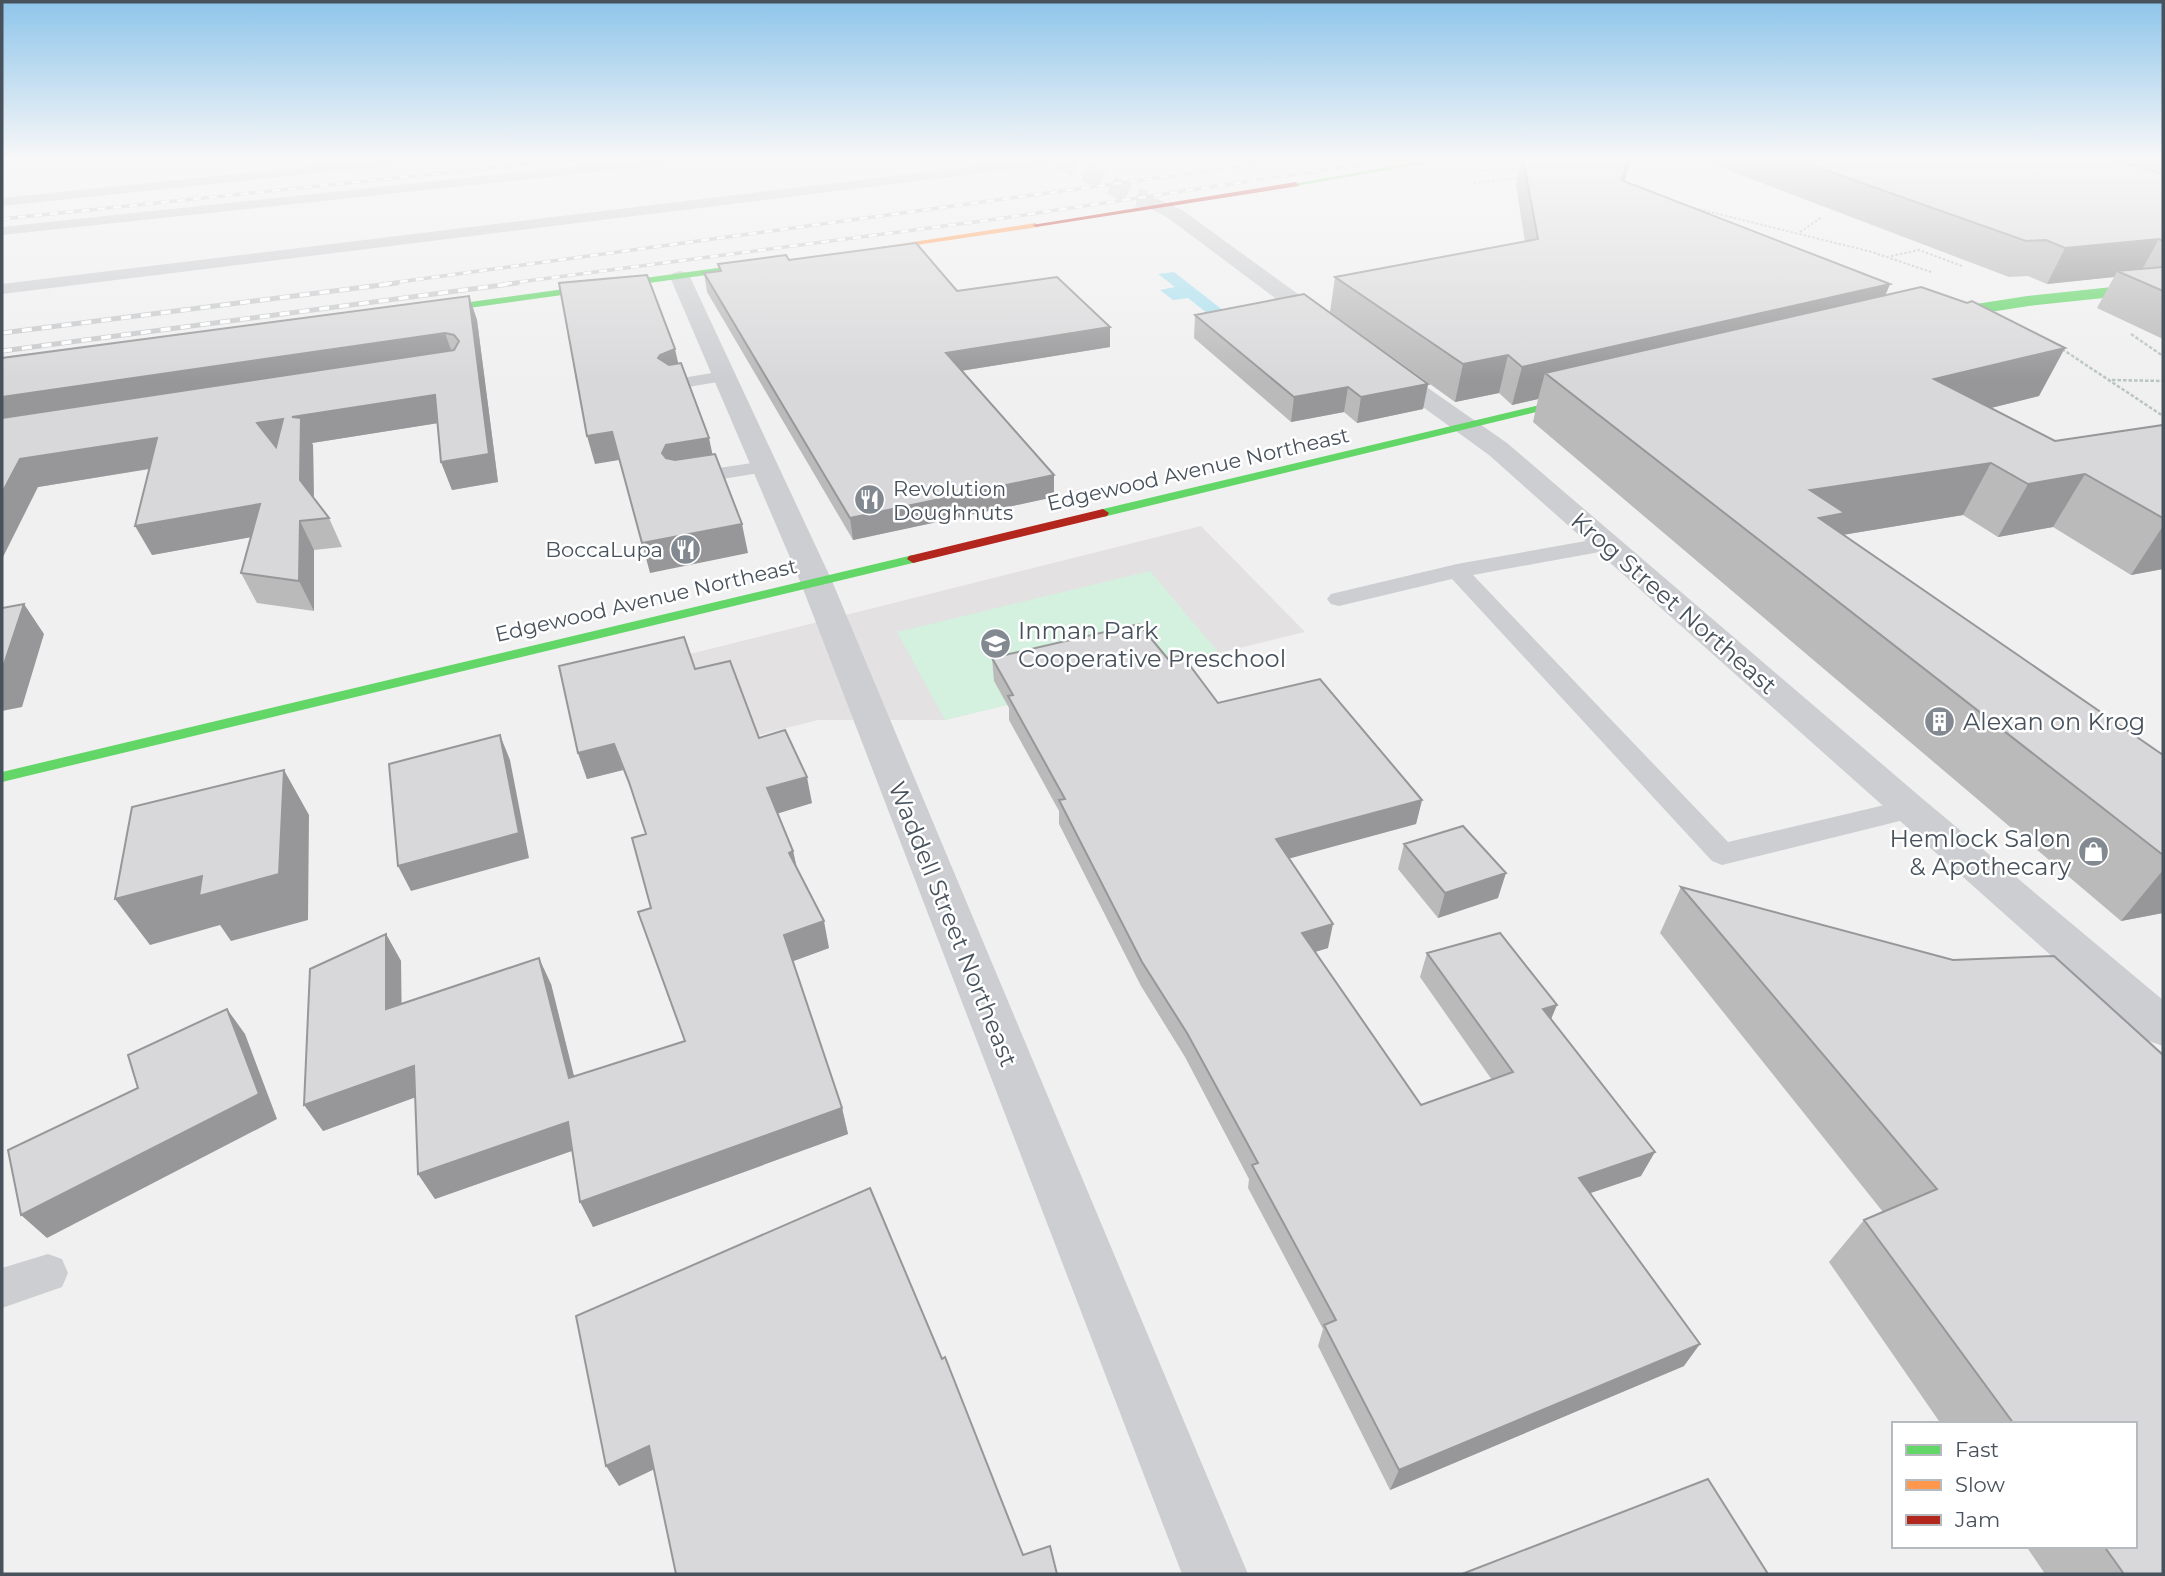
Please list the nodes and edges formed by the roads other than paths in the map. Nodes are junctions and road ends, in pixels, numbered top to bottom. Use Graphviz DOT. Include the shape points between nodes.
graph roads {
  1 [pos="463,233"];
  2 [pos="971,233"];
  3 [pos="1196,233"];
  4 [pos="800,260"];
  5 [pos="774,264"];
  6 [pos="680,277"];
  7 [pos="2152,288"];
  8 [pos="2,289"];
  9 [pos="404,314"];
  10 [pos="1919,319"];
  11 [pos="724,376"];
  12 [pos="676,384"];
  13 [pos="1608,392"];
  14 [pos="1466,427"];
  15 [pos="765,467"];
  16 [pos="681,480"];
  17 [pos="1608,544"];
  18 [pos="1457,571"];
  19 [pos="816,581"];
  20 [pos="1339,599"];
  21 [pos="2,777"];
  22 [pos="1910,809"];
  23 [pos="2163,1027"];
  24 [pos="48,1273"];
  25 [pos="2,1288"];
  26 [pos="1215,1574"];
  1 -- 8 [label="lane"];
  2 -- 4 [label="main road"];
  3 -- 14 [label="street, Krog Street Northeast"];
  5 -- 6 [label="main road"];
  6 -- 9 [label="main road"];
  6 -- 11 [label="street, Waddell Street Northeast"];
  7 -- 10 [label="main road, bridge"];
  11 -- 12 [label="lane"];
  11 -- 15 [label="street, Waddell Street Northeast"];
  13 -- 14 [label="main road, Edgewood Avenue Northeast"];
  14 -- 17 [label="street, Krog Street Northeast"];
  14 -- 19 [label="main road, Edgewood Avenue Northeast"];
  15 -- 16 [label="lane"];
  15 -- 19 [label="street, Waddell Street Northeast"];
  17 -- 18 [label="lane"];
  17 -- 22 [label="street, Krog Street Northeast"];
  18 -- 20 [label="lane"];
  18 -- 22 [label="lane" via="1722,854"];
  19 -- 21 [label="main road, Edgewood Avenue Northeast"];
  19 -- 26 [label="street, Waddell Street Northeast"];
  22 -- 23 [label="street, Krog Street Northeast"];
  24 -- 25 [label="lane"];
}
